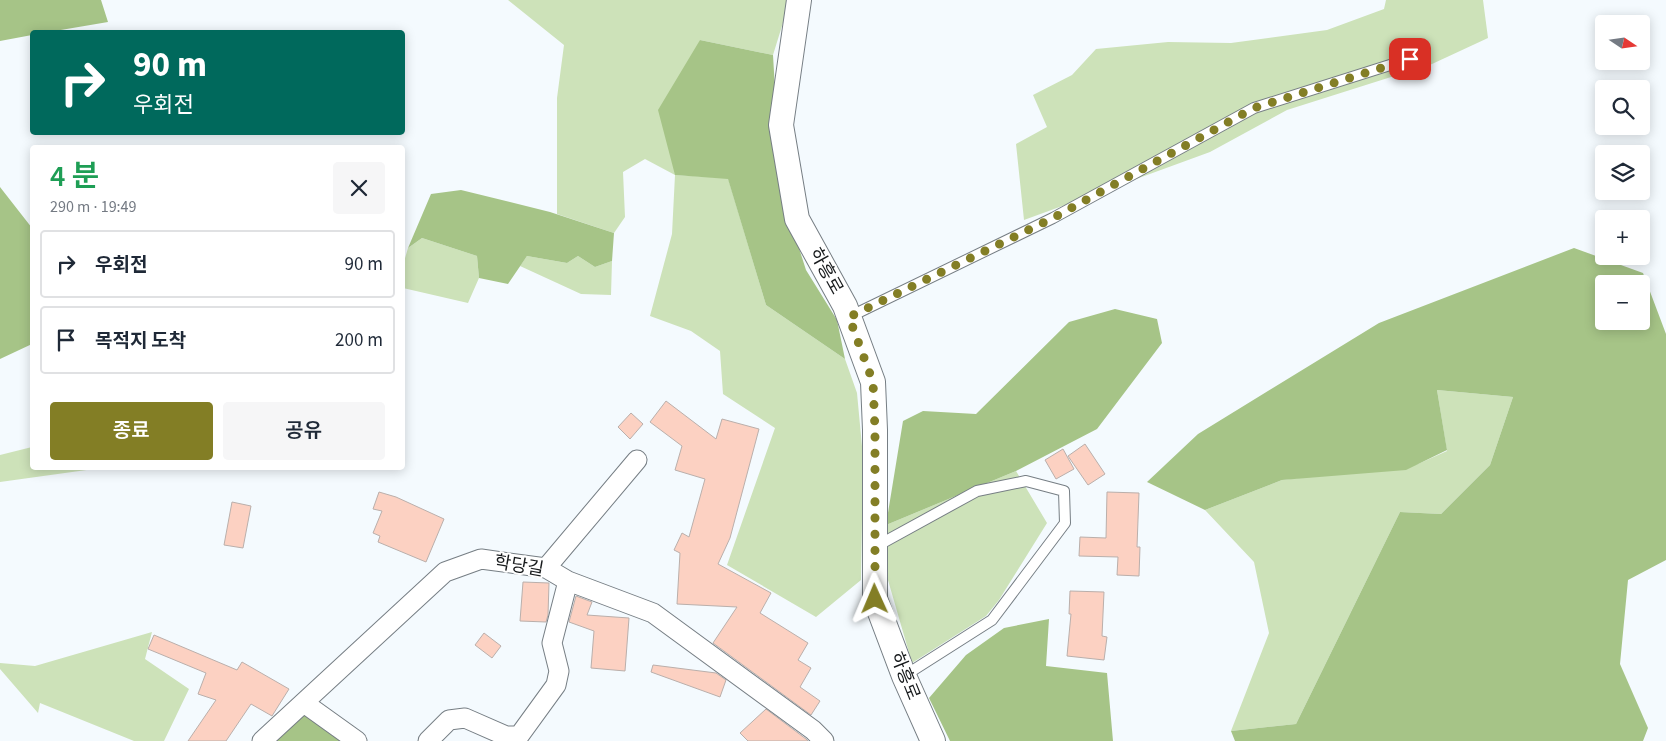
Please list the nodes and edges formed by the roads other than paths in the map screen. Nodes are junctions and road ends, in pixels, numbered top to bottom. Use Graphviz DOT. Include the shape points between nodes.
graph roads {
  1 [pos="799,0"];
  2 [pos="1410,59"];
  3 [pos="849,317"];
  4 [pos="637,460"];
  5 [pos="874,547"];
  6 [pos="546,568"];
  7 [pos="568,581"];
  8 [pos="904,676"];
  9 [pos="304,703"];
  10 [pos="262,741"];
  11 [pos="357,741"];
  12 [pos="428,741"];
  13 [pos="824,741"];
  14 [pos="933,741"];
  1 -- 3 [label="street, 하흥로" via="781,125 798,219"];
  2 -- 3 [label="lane" via="1254,108 1053,218"];
  3 -- 5 [label="street, 하흥로" via="873,382"];
  4 -- 6 [label="street"];
  5 -- 8 [label="street, 하흥로" via="875,599"];
  5 -- 8 [label="lane" via="976,490 1026,481 1064,491 1065,523 992,620"];
  6 -- 7 [label="street, 학당길"];
  6 -- 9 [label="street, 학당길" via="481,559 445,572"];
  7 -- 12 [label="street" via="552,643 559,671 556,685 519,736 506,736 465,718 448,720"];
  7 -- 13 [label="street, 학당길" via="653,613"];
  8 -- 14 [label="street, 하흥로"];
  9 -- 10 [label="street, 학당길"];
  9 -- 11 [label="street"];
}
